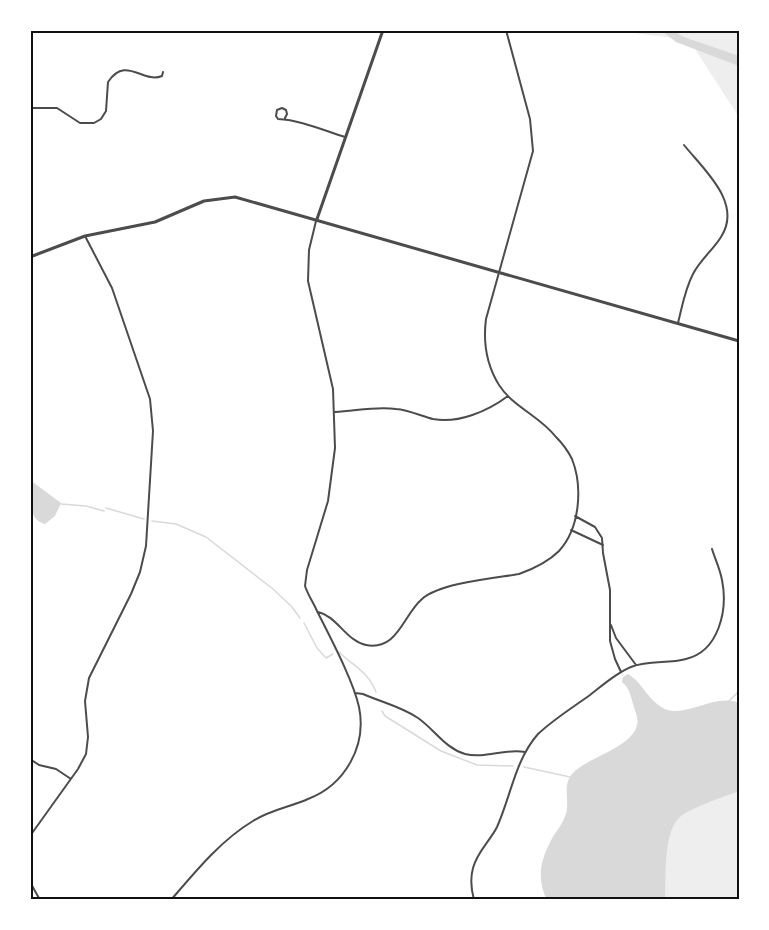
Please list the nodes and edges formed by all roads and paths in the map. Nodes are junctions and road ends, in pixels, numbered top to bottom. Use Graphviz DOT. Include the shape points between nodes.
graph roads {
  1 [pos="383,30"];
  2 [pos="506,30"];
  3 [pos="163,72"];
  4 [pos="30,102"];
  5 [pos="30,108"];
  6 [pos="285,118"];
  7 [pos="345,137"];
  8 [pos="684,145"];
  9 [pos="317,219"];
  10 [pos="85,236"];
  11 [pos="30,257"];
  12 [pos="500,272"];
  13 [pos="678,323"];
  14 [pos="739,340"];
  15 [pos="508,396"];
  16 [pos="335,412"];
  17 [pos="575,516"];
  18 [pos="571,530"];
  19 [pos="603,545"];
  20 [pos="712,549"];
  21 [pos="318,612"];
  22 [pos="610,625"];
  23 [pos="636,666"];
  24 [pos="621,672"];
  25 [pos="355,693"];
  26 [pos="525,752"];
  27 [pos="30,759"];
  28 [pos="71,779"];
  29 [pos="30,836"];
  30 [pos="30,882"];
  31 [pos="40,900"];
  32 [pos="171,900"];
  33 [pos="474,900"];
  1 -- 7 [label="street"];
  2 -- 12 [label="street" via="531,119 533,151"];
  3 -- 5 [label="street" via="157,78 130,70 118,72 108,82 106,111 94,123 80,123 57,108"];
  4 -- 5 [label="street"];
  6 -- 7 [label="street"];
  7 -- 9 [label="street"];
  8 -- 13 [label="street" via="722,193 728,217 722,237 692,275"];
  9 -- 10 [label="street" via="247,198 224,197 204,201 155,222"];
  9 -- 12 [label="street"];
  9 -- 16 [label="street" via="309,250 308,281 329,366"];
  10 -- 11 [label="street"];
  10 -- 28 [label="street" via="112,288 140,364 150,399 153,431 144,560 89,678 85,701 88,745"];
  12 -- 13 [label="street"];
  12 -- 15 [label="street" via="486,319 484,342 491,371"];
  13 -- 14 [label="street"];
  15 -- 16 [label="street" via="452,420 396,408"];
  15 -- 17 [label="street" via="547,427 569,455 578,486"];
  16 -- 21 [label="street" via="331,486 305,581"];
  17 -- 18 [label="street"];
  17 -- 19 [label="street" via="595,527"];
  18 -- 19 [label="street"];
  18 -- 21 [label="street" via="557,552 530,570 443,588 426,596 393,638 382,645 360,643"];
  19 -- 22 [label="street" via="609,578"];
  20 -- 23 [label="street" via="722,579 723,599 720,625 713,640 688,659"];
  21 -- 25 [label="street"];
  22 -- 23 [label="street"];
  22 -- 24 [label="street" via="611,648"];
  23 -- 24 [label="street"];
  24 -- 26 [label="street" via="544,729"];
  25 -- 26 [label="street" via="413,715 462,753 479,756"];
  25 -- 32 [label="street" via="360,739 353,760 339,779 318,795 264,814 237,831"];
  26 -- 33 [label="street" via="496,828 473,867"];
  27 -- 28 [label="street"];
  28 -- 29 [label="street"];
  30 -- 31 [label="street"];
}
